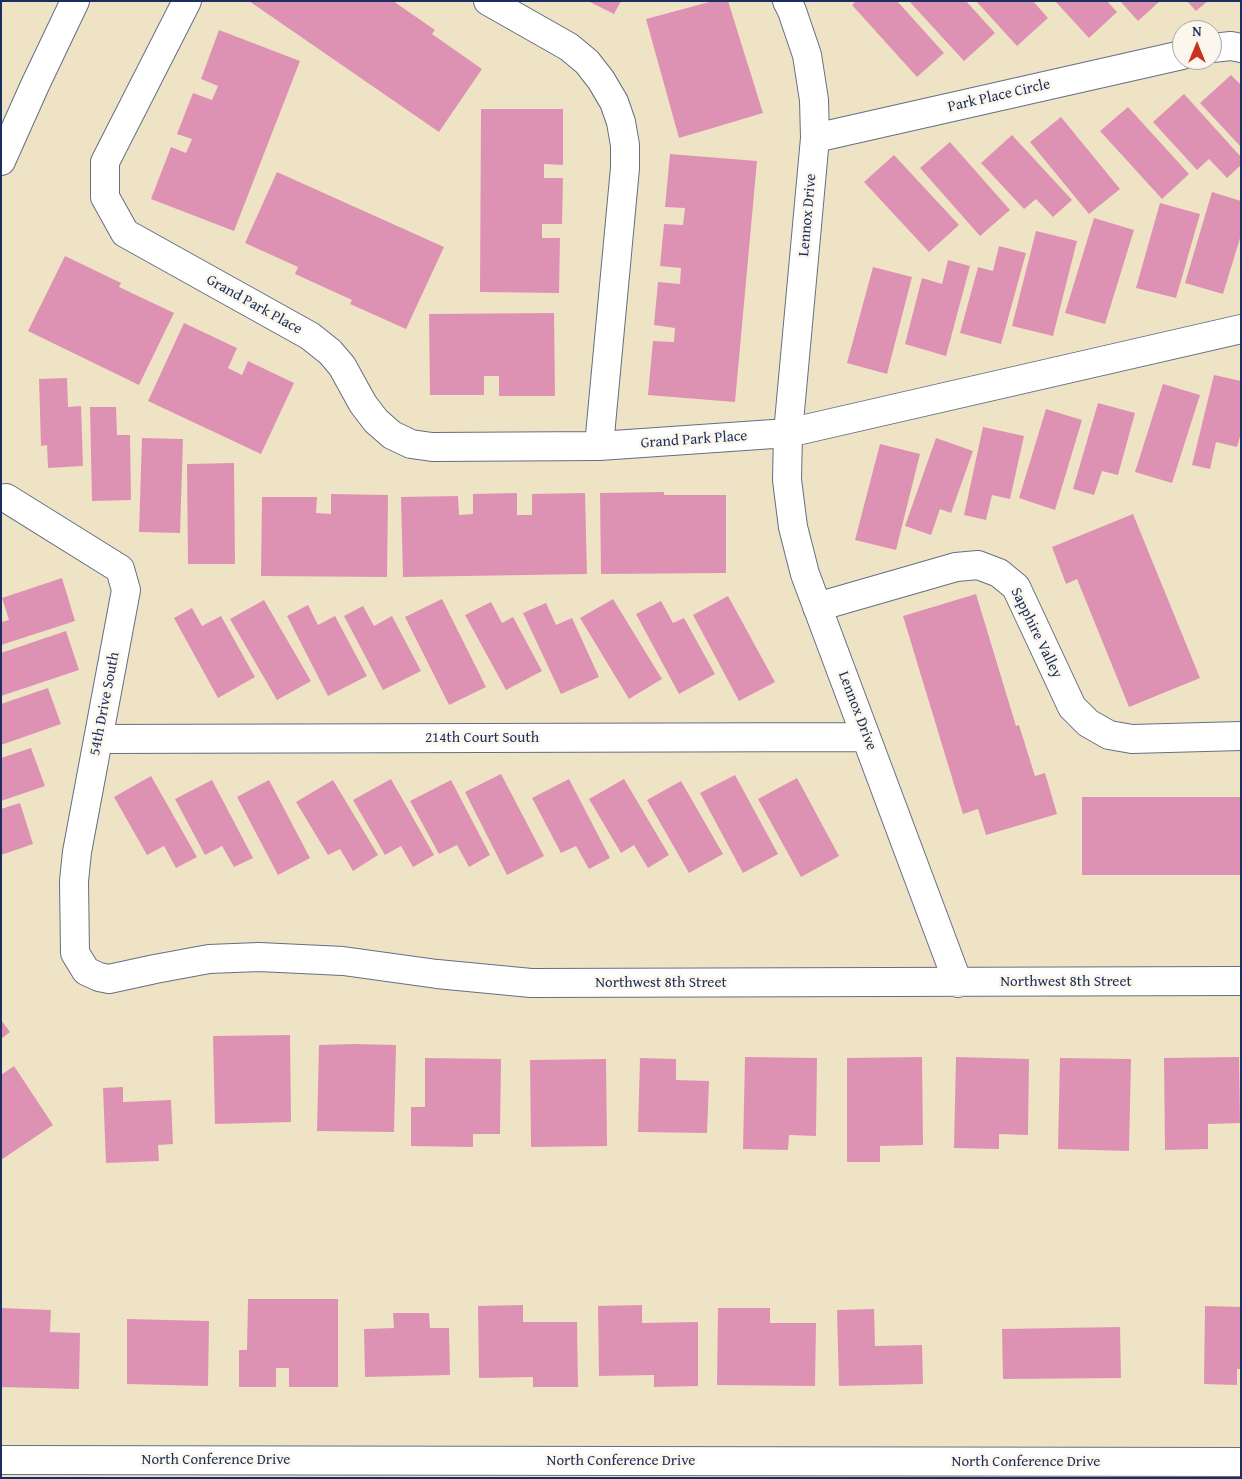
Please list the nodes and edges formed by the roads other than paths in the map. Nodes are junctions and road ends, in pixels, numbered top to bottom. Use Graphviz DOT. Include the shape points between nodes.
graph roads {
  1 [pos="75,1"];
  2 [pos="187,1"];
  3 [pos="488,1"];
  4 [pos="787,1"];
  5 [pos="1222,47"];
  6 [pos="1241,48"];
  7 [pos="1172,57"];
  8 [pos="815,138"];
  9 [pos="1,161"];
  10 [pos="1241,329"];
  11 [pos="788,433"];
  12 [pos="600,446"];
  13 [pos="6,498"];
  14 [pos="818,607"];
  15 [pos="1241,736"];
  16 [pos="866,737"];
  17 [pos="98,739"];
  18 [pos="86,971"];
  19 [pos="1241,981"];
  20 [pos="958,983"];
  21 [pos="1,1460"];
  22 [pos="1241,1462"];
  23 [pos="1106,1470"];
  1 -- 9 [label="street"];
  2 -- 12 [label="street, Grand Park Place" via="105,162 105,197 125,233 310,336 342,366 376,421 392,435 411,444 432,447"];
  3 -- 12 [label="street" via="569,47 586,62 614,102 621,122 625,168"];
  4 -- 8 [label="street, Lennox Drive" via="807,55 814,100"];
  5 -- 6 [label="street"];
  7 -- 8 [label="street, Park Place Circle"];
  8 -- 11 [label="street, Lennox Drive"];
  10 -- 11 [label="street"];
  11 -- 12 [label="street, Grand Park Place"];
  11 -- 14 [label="street, Lennox Drive" via="787,480 792,527"];
  13 -- 17 [label="street, 54th Drive South" via="120,569 126,590"];
  14 -- 15 [label="street, Sapphire Valley" via="956,568 978,565 1000,573 1016,587 1072,707 1088,724 1109,735 1132,739"];
  14 -- 16 [label="street, Lennox Drive"];
  16 -- 17 [label="street, 214th Court South"];
  16 -- 20 [label="street, Lennox Drive"];
  17 -- 18 [label="street, 54th Drive South" via="74,880 75,953"];
  18 -- 20 [label="street, Northwest 8th Street" via="109,979 209,959 259,957 343,961 531,983"];
  19 -- 20 [label="street, Northwest 8th Street"];
  21 -- 23 [label="street, North Conference Drive"];
  22 -- 23 [label="street, North Conference Drive"];
}
